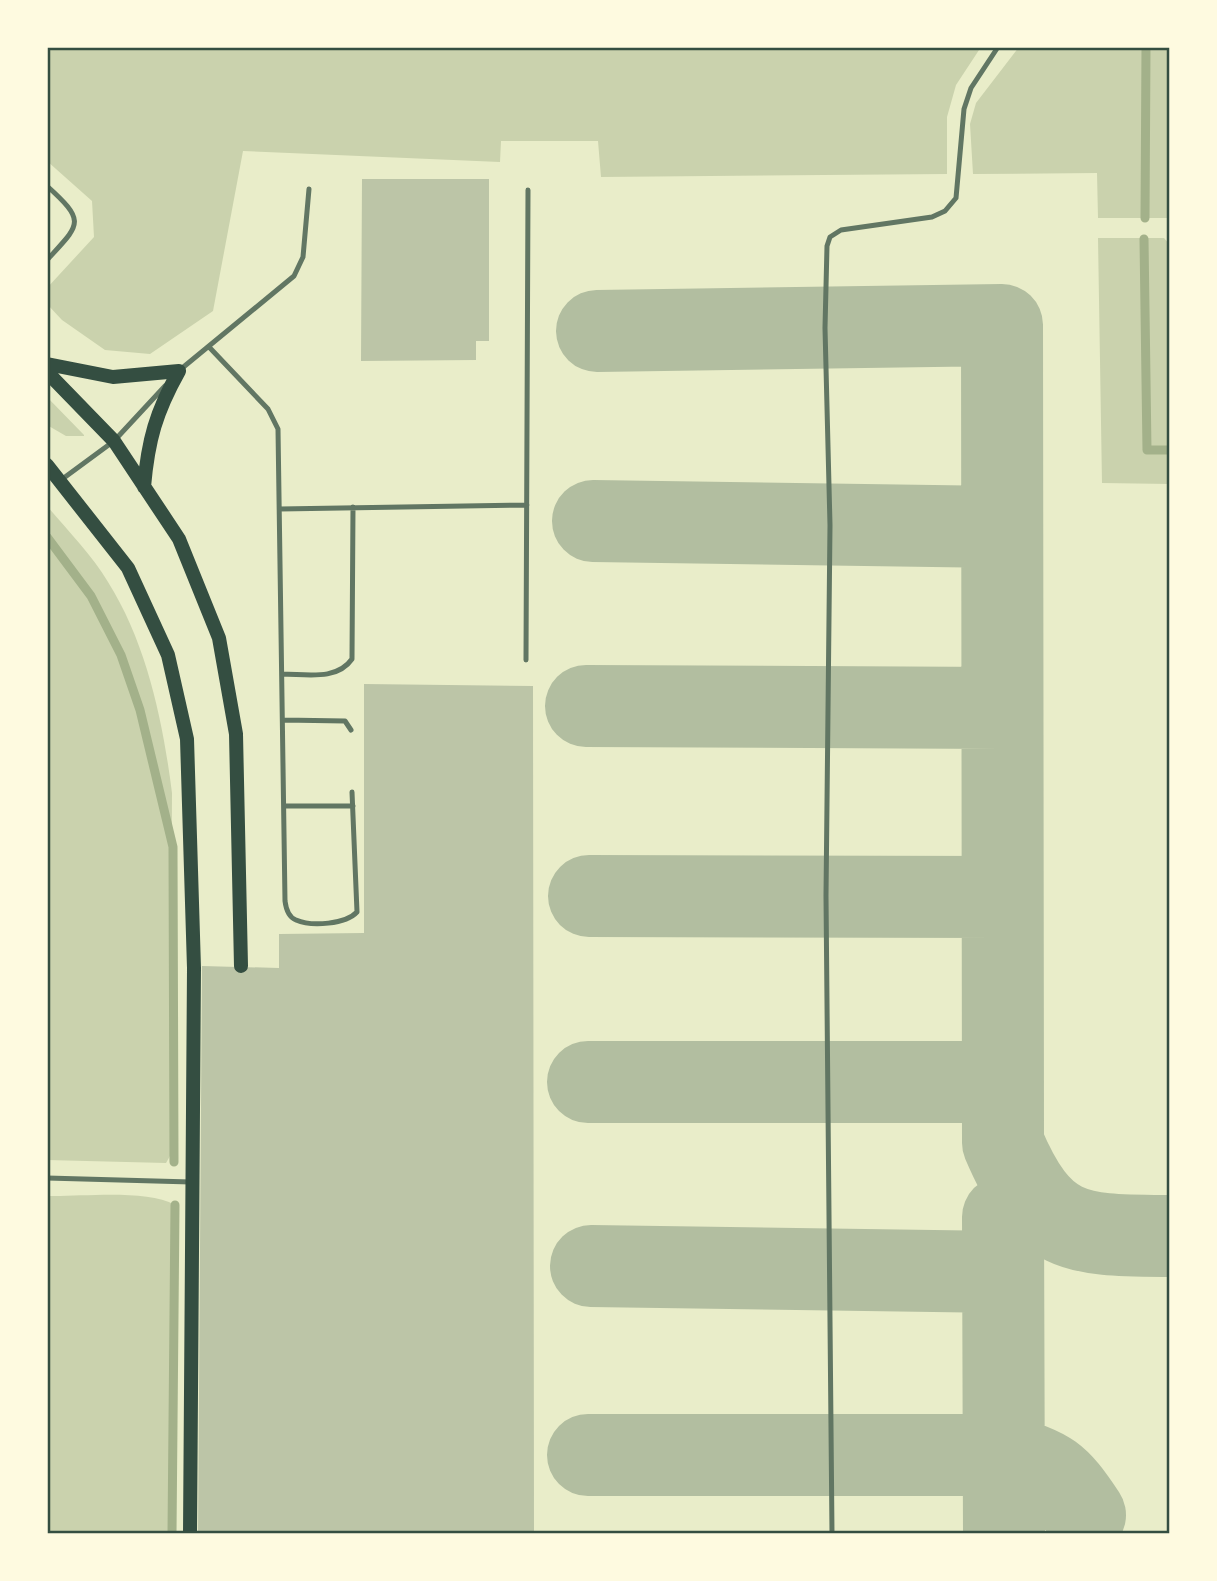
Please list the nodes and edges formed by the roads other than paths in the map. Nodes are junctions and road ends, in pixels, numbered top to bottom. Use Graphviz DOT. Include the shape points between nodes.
graph roads {
  1 [pos="998,47"];
  2 [pos="47,186"];
  3 [pos="309,189"];
  4 [pos="528,190"];
  5 [pos="47,260"];
  6 [pos="210,348"];
  7 [pos="47,364"];
  8 [pos="179,371"];
  9 [pos="47,372"];
  10 [pos="114,441"];
  11 [pos="47,465"];
  12 [pos="61,480"];
  13 [pos="144,487"];
  14 [pos="527,505"];
  15 [pos="353,507"];
  16 [pos="280,509"];
  17 [pos="526,660"];
  18 [pos="282,674"];
  19 [pos="283,720"];
  20 [pos="351,730"];
  21 [pos="352,792"];
  22 [pos="284,806"];
  23 [pos="353,806"];
  24 [pos="241,966"];
  25 [pos="47,1178"];
  26 [pos="194,1182"];
  27 [pos="190,1534"];
  28 [pos="832,1534"];
  1 -- 28 [label="lane" via="971,88 964,109 956,198 945,211 932,217 841,230 830,237 827,246 826,896"];
  2 -- 5 [label="lane" via="76,221 75,230"];
  3 -- 6 [label="lane" via="303,257 294,276"];
  4 -- 14 [label="lane"];
  6 -- 8 [label="lane"];
  6 -- 16 [label="lane" via="268,409 278,429"];
  7 -- 8 [label="main road" via="113,377"];
  8 -- 10 [label="lane"];
  8 -- 13 [label="main road" via="161,403 148,441"];
  9 -- 10 [label="main road"];
  10 -- 12 [label="lane"];
  10 -- 13 [label="main road"];
  11 -- 12 [label="main road"];
  12 -- 26 [label="main road" via="128,568 168,656 187,739 193,847"];
  13 -- 24 [label="main road" via="179,539 219,638 236,734"];
  14 -- 15 [label="lane"];
  14 -- 17 [label="lane"];
  15 -- 16 [label="lane"];
  15 -- 18 [label="lane" via="352,659 335,674"];
  16 -- 18 [label="lane"];
  18 -- 19 [label="lane"];
  19 -- 20 [label="lane" via="334,719 345,721"];
  19 -- 22 [label="lane"];
  21 -- 23 [label="lane"];
  22 -- 23 [label="lane"];
  22 -- 23 [label="lane" via="288,914 297,921 338,923 357,912"];
  25 -- 26 [label="lane"];
  26 -- 27 [label="main road"];
}
